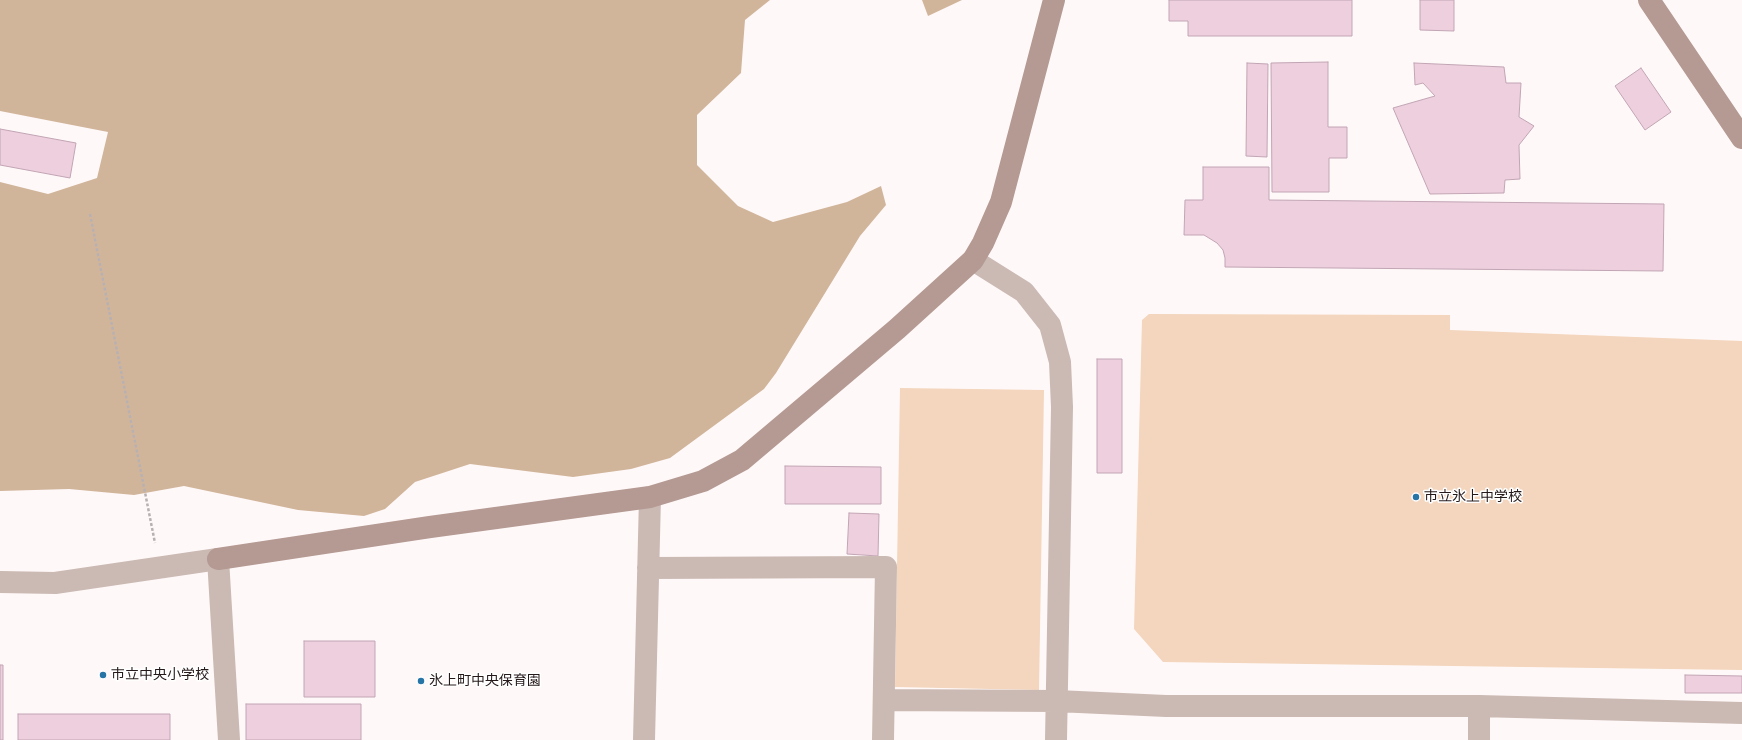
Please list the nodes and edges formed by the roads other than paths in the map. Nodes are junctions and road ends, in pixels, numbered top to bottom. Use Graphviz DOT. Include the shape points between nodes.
graph roads {
  1 [pos="1054,0"];
  2 [pos="1649,0"];
  3 [pos="1742,138"];
  4 [pos="973,260"];
  5 [pos="650,497"];
  6 [pos="218,559"];
  7 [pos="648,568"];
  8 [pos="0,582"];
  9 [pos="884,700"];
  10 [pos="1057,701"];
  11 [pos="1479,706"];
  12 [pos="1742,713"];
  13 [pos="229,740"];
  14 [pos="644,740"];
  15 [pos="883,740"];
  16 [pos="1056,740"];
  17 [pos="1479,740"];
  1 -- 4 [label="street" via="1001,202"];
  2 -- 3 [label="street"];
  4 -- 5 [label="street" via="897,329 742,460 703,481"];
  4 -- 10 [label="street" via="1024,292 1050,324 1060,362 1062,407"];
  5 -- 6 [label="street"];
  5 -- 7 [label="street"];
  6 -- 8 [label="street" via="55,583"];
  6 -- 13 [label="street"];
  7 -- 9 [label="street" via="886,568"];
  7 -- 14 [label="street"];
  9 -- 10 [label="street"];
  9 -- 15 [label="street"];
  10 -- 11 [label="street" via="1166,706"];
  10 -- 16 [label="street"];
  11 -- 12 [label="street"];
  11 -- 17 [label="street"];
}
